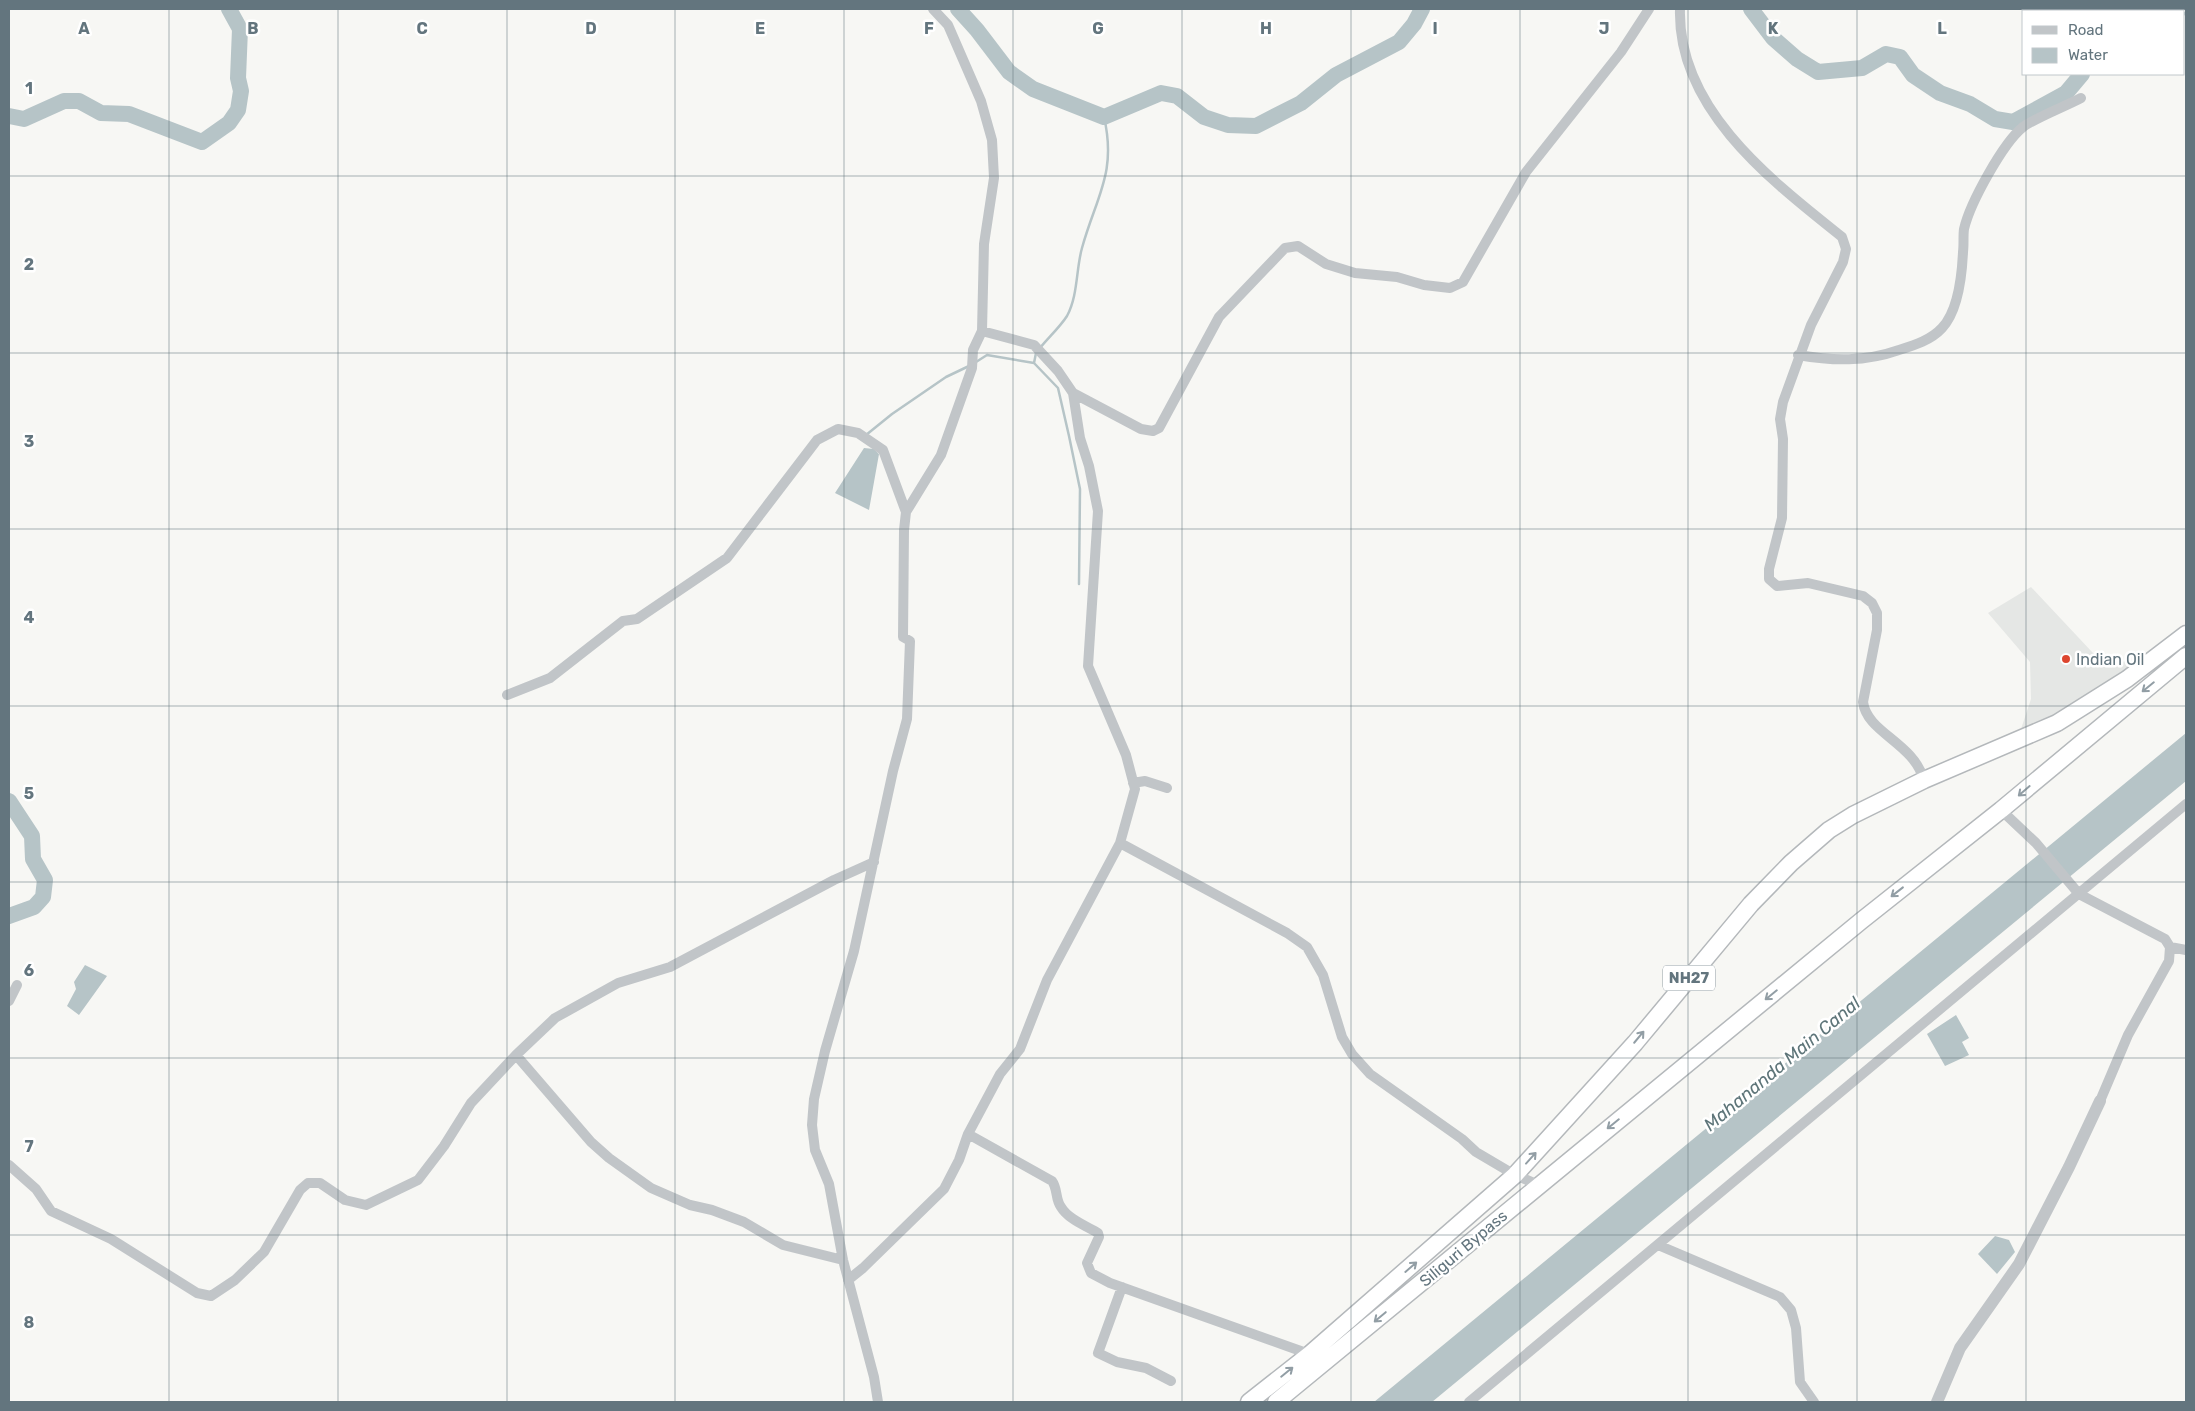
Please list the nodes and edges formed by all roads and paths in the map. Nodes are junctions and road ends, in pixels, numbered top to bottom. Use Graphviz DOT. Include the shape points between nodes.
graph roads {
  1 [pos="933,9"];
  2 [pos="1650,9"];
  3 [pos="1680,9"];
  4 [pos="2081,98"];
  5 [pos="982,331"];
  6 [pos="1798,355"];
  7 [pos="1073,393"];
  8 [pos="906,512"];
  9 [pos="2186,634"];
  10 [pos="2186,656"];
  11 [pos="507,695"];
  12 [pos="1924,780"];
  13 [pos="1133,783"];
  14 [pos="1167,788"];
  15 [pos="2186,804"];
  16 [pos="2001,810"];
  17 [pos="1120,843"];
  18 [pos="874,862"];
  19 [pos="2080,894"];
  20 [pos="2170,947"];
  21 [pos="2186,950"];
  22 [pos="17,986"];
  23 [pos="9,1001"];
  24 [pos="516,1055"];
  25 [pos="2100,1102"];
  26 [pos="968,1134"];
  27 [pos="9,1165"];
  28 [pos="1515,1175"];
  29 [pos="1539,1185"];
  30 [pos="1658,1245"];
  31 [pos="842,1260"];
  32 [pos="848,1280"];
  33 [pos="1122,1287"];
  34 [pos="1310,1354"];
  35 [pos="1327,1361"];
  36 [pos="1171,1380"];
  37 [pos="878,1402"];
  38 [pos="1249,1402"];
  39 [pos="1276,1402"];
  40 [pos="1469,1402"];
  41 [pos="1814,1402"];
  42 [pos="1937,1402"];
  1 -- 5 [label="street" via="948,25 981,102 992,140 994,178 984,244"];
  2 -- 7 [label="street" via="1621,52 1526,172 1463,282 1450,288 1397,277 1354,273 1326,264 1298,246 1285,248 1218,318 1159,428 1152,431 1141,429"];
  3 -- 6 [label="street" via="1688,62 1717,119 1753,162 1842,237 1846,249 1843,262"];
  4 -- 6 [label="street" via="2024,127 1976,196 1964,230 1952,312 1944,327 1931,338 1868,360 1828,360"];
  5 -- 7 [label="street" via="1034,345 1044,353"];
  5 -- 8 [label="street" via="973,350 972,368 941,455"];
  6 -- 12 [label="street" via="1780,419 1783,439 1782,518 1769,569 1770,580 1777,586 1808,583 1863,596 1872,603 1877,630 1864,709 1874,723 1913,758"];
  7 -- 13 [label="street" via="1098,511 1088,666 1126,755"];
  8 -- 11 [label="street" via="882,450 858,433 838,429 817,440 727,558 637,619 623,621 550,678"];
  8 -- 18 [label="street" via="903,637 910,641 907,719"];
  9 -- 12 [label="highway, NH27" via="2127,679 2057,722"];
  10 -- 16 [label="highway, Siliguri Bypass, one-way"];
  28 -- 12 [label="highway, NH27, one-way" via="1635,1043 1751,904 1791,863 1829,830 1853,815"];
  13 -- 14 [label="street" via="1145,781"];
  13 -- 17 [label="street"];
  15 -- 19 [label="street"];
  16 -- 19 [label="street" via="2036,843"];
  16 -- 29 [label="highway, Siliguri Bypass, one-way"];
  17 -- 26 [label="street" via="1047,980 1020,1049 1000,1074"];
  17 -- 28 [label="street" via="1308,946 1323,975 1342,1037 1370,1074 1476,1152"];
  18 -- 24 [label="street" via="670,967 618,983 555,1018"];
  18 -- 31 [label="street" via="814,1099 812,1125 815,1150 829,1184"];
  19 -- 20 [label="street" via="2165,939"];
  19 -- 30 [label="street"];
  20 -- 21 [label="street"];
  20 -- 25 [label="street" via="2169,961 2128,1035"];
  22 -- 23 [label="street"];
  24 -- 27 [label="street" via="471,1103 418,1180 366,1205 345,1200 320,1183 308,1183 300,1190 264,1252 235,1280 211,1296 197,1292 111,1239 51,1211 36,1189"];
  24 -- 31 [label="street" via="592,1142 651,1188 690,1205 744,1222 783,1245"];
  25 -- 42 [label="street" via="2019,1264 1960,1348"];
  26 -- 32 [label="street" via="944,1189"];
  26 -- 33 [label="street" via="1052,1180 1057,1188 1059,1206 1067,1215 1098,1233 1087,1263 1090,1273"];
  28 -- 29 [label="street"];
  34 -- 28 [label="highway, NH27, one-way"];
  29 -- 35 [label="highway, Siliguri Bypass, one-way"];
  30 -- 40 [label="street"];
  30 -- 41 [label="street" via="1780,1297 1791,1310 1796,1328 1800,1382"];
  31 -- 32 [label="street"];
  32 -- 37 [label="street"];
  33 -- 34 [label="street"];
  33 -- 36 [label="street" via="1098,1354 1146,1368"];
  34 -- 35 [label="street"];
  38 -- 34 [label="highway, NH27, one-way"];
  35 -- 39 [label="highway, Siliguri Bypass"];
}
